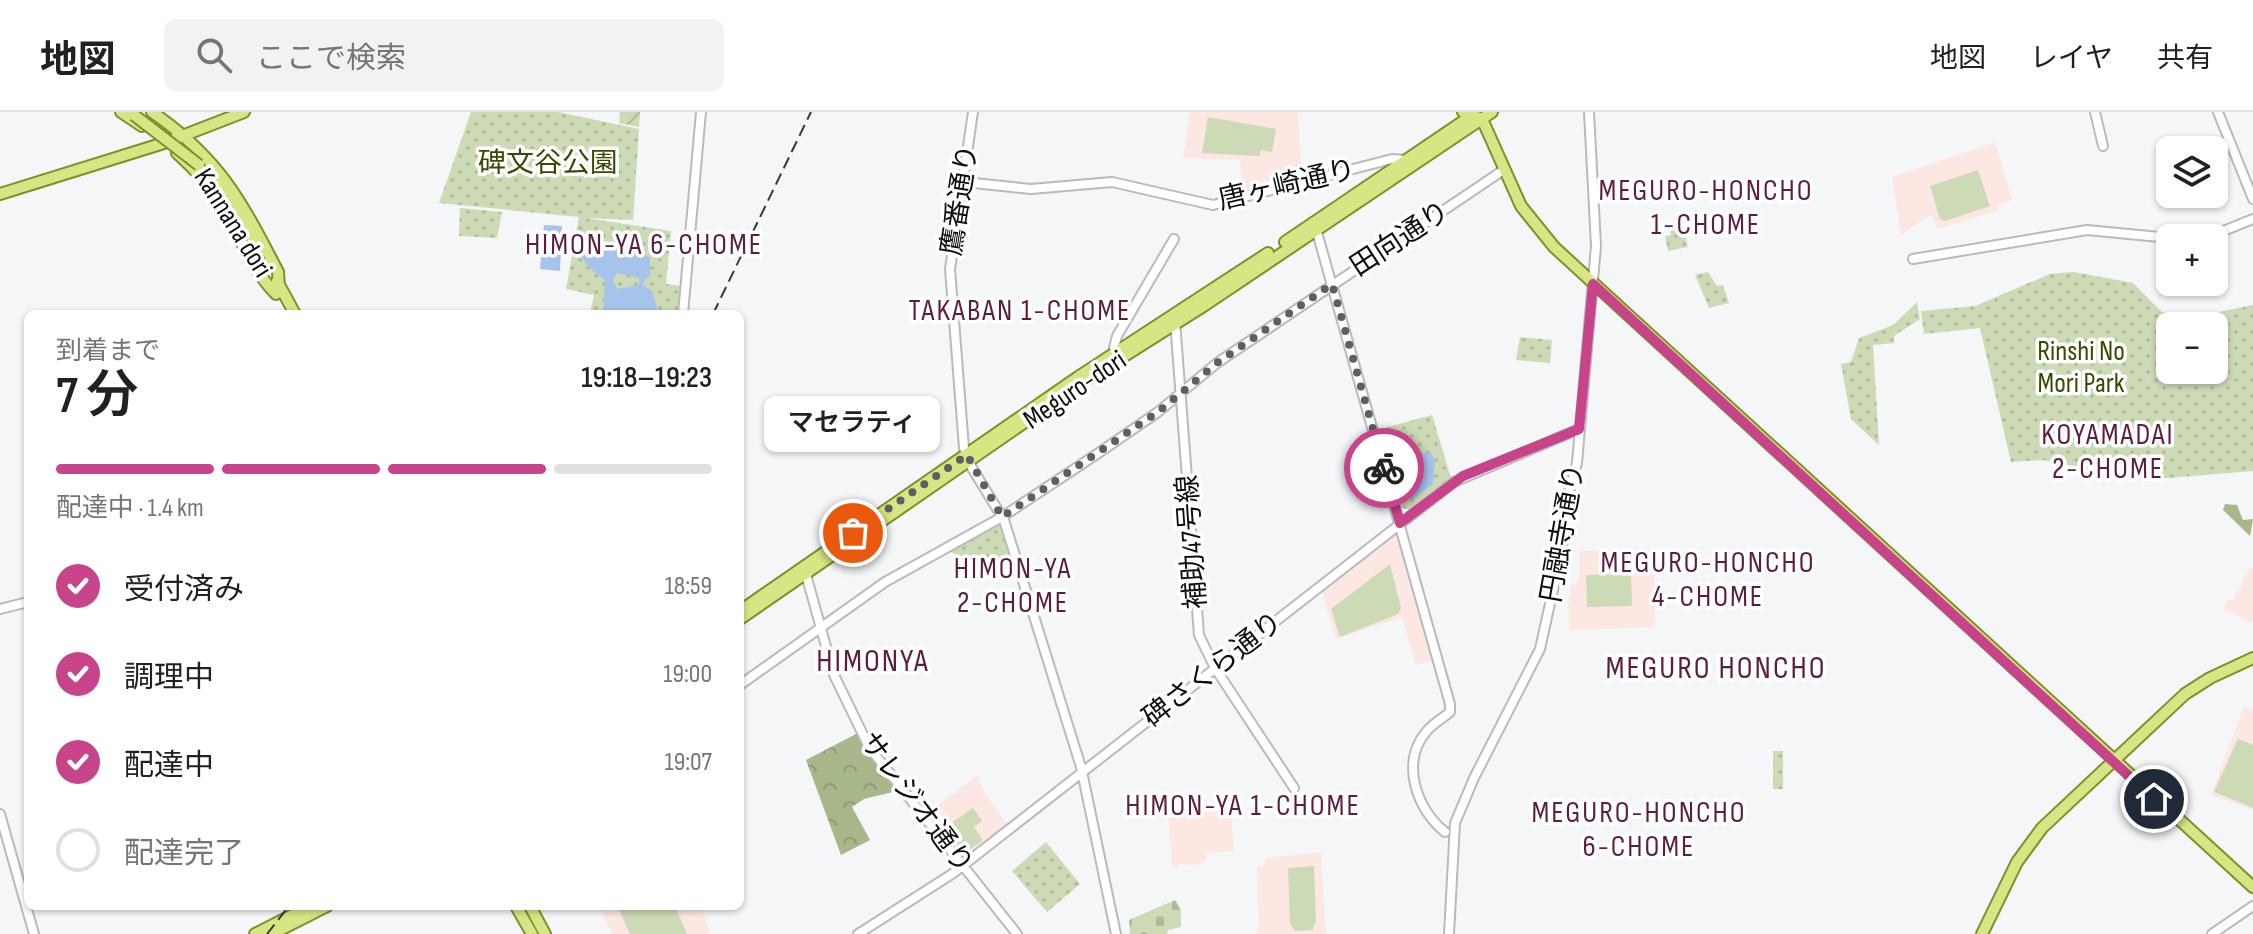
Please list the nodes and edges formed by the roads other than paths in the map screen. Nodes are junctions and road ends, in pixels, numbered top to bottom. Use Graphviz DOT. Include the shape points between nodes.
graph roads {
  1 [pos="121,112"];
  2 [pos="244,112"];
  3 [pos="701,112"];
  4 [pos="973,112"];
  5 [pos="1492,112"];
  6 [pos="1589,112"];
  7 [pos="2095,112"];
  8 [pos="2218,112"];
  9 [pos="135,113"];
  10 [pos="155,114"];
  11 [pos="1473,115"];
  12 [pos="147,130"];
  13 [pos="186,136"];
  14 [pos="164,143"];
  15 [pos="2103,146"];
  16 [pos="143,150"];
  17 [pos="1408,160"];
  18 [pos="1505,169"];
  19 [pos="964,182"];
  20 [pos="0,194"];
  21 [pos="2253,199"];
  22 [pos="2253,219"];
  23 [pos="1316,226"];
  24 [pos="2228,229"];
  25 [pos="2156,237"];
  26 [pos="1174,239"];
  27 [pos="1913,259"];
  28 [pos="1332,284"];
  29 [pos="1593,284"];
  30 [pos="278,290"];
  31 [pos="286,310"];
  32 [pos="292,310"];
  33 [pos="683,310"];
  34 [pos="1175,320"];
  35 [pos="1116,353"];
  36 [pos="1183,392"];
  37 [pos="1579,429"];
  38 [pos="968,459"];
  39 [pos="1002,517"];
  40 [pos="1400,523"];
  41 [pos="806,573"];
  42 [pos="24,603"];
  43 [pos="744,608"];
  44 [pos="0,609"];
  45 [pos="744,616"];
  46 [pos="820,626"];
  47 [pos="2253,658"];
  48 [pos="1215,668"];
  49 [pos="744,682"];
  50 [pos="2114,761"];
  51 [pos="1081,774"];
  52 [pos="1294,788"];
  53 [pos="0,814"];
  54 [pos="1445,832"];
  55 [pos="963,866"];
  56 [pos="2253,890"];
  57 [pos="24,899"];
  58 [pos="2253,906"];
  59 [pos="27,910"];
  60 [pos="302,910"];
  61 [pos="319,910"];
  62 [pos="519,910"];
  63 [pos="524,910"];
  64 [pos="532,910"];
  65 [pos="538,910"];
  66 [pos="34,934"];
  67 [pos="255,934"];
  68 [pos="272,934"];
  69 [pos="534,934"];
  70 [pos="547,934"];
  71 [pos="858,934"];
  72 [pos="1017,934"];
  73 [pos="1116,934"];
  74 [pos="1449,934"];
  75 [pos="1982,934"];
  76 [pos="2212,934"];
  1 -- 12 [label="main road"];
  2 -- 13 [label="main road"];
  3 -- 33 [label="street"];
  4 -- 19 [label="street, 鷹番通り"];
  5 -- 11 [label="main road, Meguro-dori"];
  6 -- 29 [label="street, 円融寺通り" via="1596,235"];
  7 -- 15 [label="street"];
  8 -- 21 [label="street"];
  9 -- 30 [label="main road, Kannana dori, bridge" via="202,163"];
  10 -- 12 [label="main road" via="159,128"];
  10 -- 13 [label="main road"];
  11 -- 17 [label="main road, Meguro-dori"];
  11 -- 18 [label="main road"];
  11 -- 23 [label="main road, Meguro-dori"];
  12 -- 14 [label="main road"];
  12 -- 16 [label="main road"];
  13 -- 14 [label="main road"];
  13 -- 30 [label="main road" via="214,163 239,199 278,272"];
  14 -- 16 [label="main road"];
  14 -- 30 [label="main road" via="196,170 263,280"];
  16 -- 20 [label="main road"];
  17 -- 19 [label="street, 唐ヶ崎通り" via="1392,159 1213,205 1112,182 1031,189"];
  17 -- 23 [label="main road, Meguro-dori"];
  18 -- 28 [label="street, 田向通り"];
  18 -- 29 [label="main road" via="1532,224"];
  19 -- 38 [label="street, 鷹番通り" via="950,269"];
  22 -- 24 [label="street"];
  23 -- 28 [label="street"];
  23 -- 34 [label="main road, Meguro-dori"];
  25 -- 27 [label="street" via="2087,230"];
  26 -- 35 [label="street" via="1117,336"];
  28 -- 36 [label="street, 田向通り"];
  28 -- 40 [label="street"];
  29 -- 37 [label="street, 円融寺通り"];
  29 -- 50 [label="main road"];
  30 -- 31 [label="main road, Kannana dori"];
  30 -- 32 [label="main road, Kannana dori"];
  34 -- 35 [label="main road, Meguro-dori"];
  34 -- 36 [label="street, 補助47号線"];
  34 -- 38 [label="main road, Meguro-dori"];
  35 -- 38 [label="main road, Meguro-dori"];
  36 -- 39 [label="street, 田向通り"];
  36 -- 48 [label="street, 補助47号線" via="1198,623"];
  37 -- 40 [label="street, 碑さくら通り" via="1463,476"];
  37 -- 74 [label="street, 円融寺通り" via="1541,647 1455,823"];
  38 -- 39 [label="street, 鷹番通り"];
  38 -- 41 [label="main road, Meguro-dori"];
  38 -- 43 [label="main road, Meguro-dori"];
  39 -- 46 [label="street, 田向通り" via="885,582"];
  39 -- 51 [label="street, 鷹番通り"];
  40 -- 48 [label="street, 碑さくら通り"];
  40 -- 54 [label="street" via="1450,707 1425,733 1413,759 1420,801"];
  41 -- 45 [label="main road, Meguro-dori"];
  41 -- 46 [label="street, サレジオ通り"];
  42 -- 44 [label="street"];
  46 -- 49 [label="street, 田向通り"];
  46 -- 55 [label="street, サレジオ通り" via="834,675 869,747"];
  47 -- 50 [label="main road" via="2185,694"];
  48 -- 51 [label="street, 碑さくら通り"];
  48 -- 52 [label="street, 補助47号線"];
  50 -- 56 [label="main road"];
  50 -- 75 [label="main road" via="2033,840 2015,864"];
  51 -- 55 [label="street, 碑さくら通り"];
  51 -- 73 [label="street, 鷹番通り"];
  53 -- 57 [label="street"];
  55 -- 71 [label="street, 碑さくら通り"];
  55 -- 72 [label="street, サレジオ通り"];
  58 -- 76 [label="street"];
  59 -- 66 [label="street"];
  60 -- 67 [label="main road"];
  61 -- 68 [label="main road"];
  62 -- 69 [label="main road"];
  63 -- 69 [label="main road"];
  64 -- 70 [label="main road"];
  65 -- 70 [label="main road"];
}
